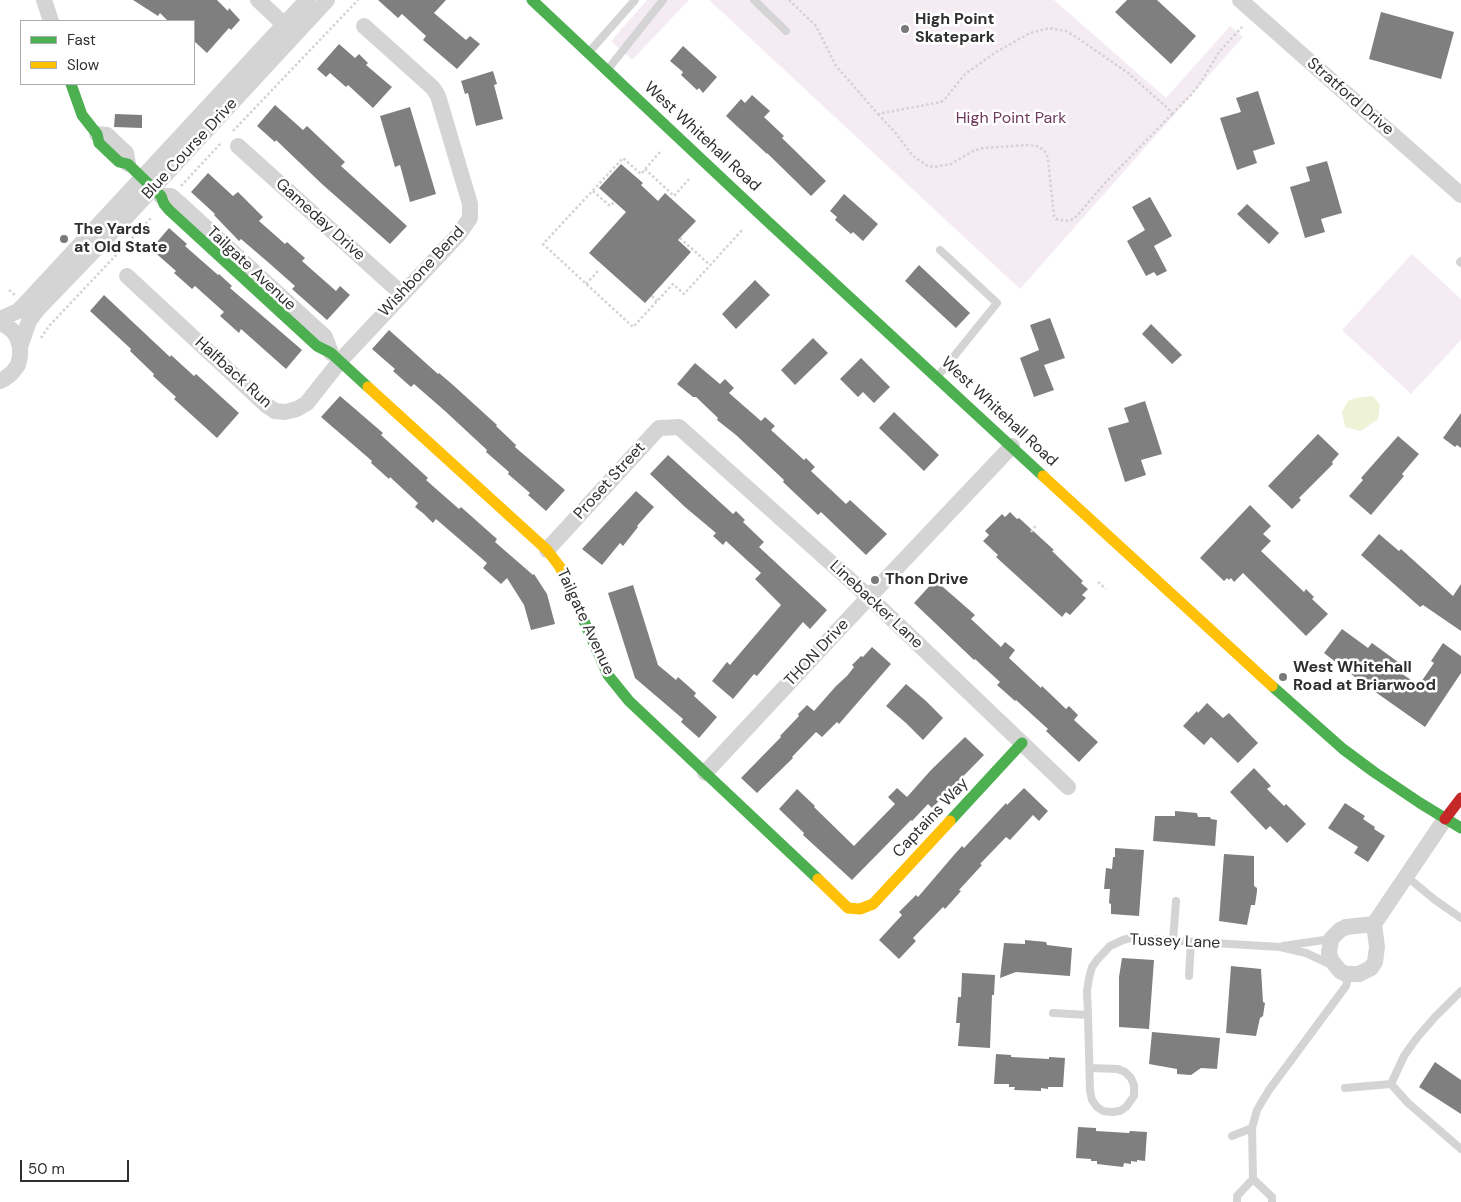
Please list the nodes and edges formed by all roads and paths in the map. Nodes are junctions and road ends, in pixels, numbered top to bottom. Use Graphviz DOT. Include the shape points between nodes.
graph roads {
  1 [pos="44,0"];
  2 [pos="258,0"];
  3 [pos="307,0"];
  4 [pos="327,0"];
  5 [pos="358,0"];
  6 [pos="532,0"];
  7 [pos="635,0"];
  8 [pos="663,0"];
  9 [pos="754,0"];
  10 [pos="789,0"];
  11 [pos="1240,0"];
  12 [pos="52,20"];
  13 [pos="364,26"];
  14 [pos="1242,28"];
  15 [pos="289,30"];
  16 [pos="786,31"];
  17 [pos="589,52"];
  18 [pos="608,70"];
  19 [pos="71,85"];
  20 [pos="1173,113"];
  21 [pos="878,114"];
  22 [pos="97,134"];
  23 [pos="230,141"];
  24 [pos="660,152"];
  25 [pos="966,156"];
  26 [pos="969,160"];
  27 [pos="128,164"];
  28 [pos="645,169"];
  29 [pos="689,179"];
  30 [pos="177,190"];
  31 [pos="593,191"];
  32 [pos="153,194"];
  33 [pos="1461,195"];
  34 [pos="614,202"];
  35 [pos="743,230"];
  36 [pos="680,238"];
  37 [pos="940,250"];
  38 [pos="710,265"];
  39 [pos="599,270"];
  40 [pos="128,276"];
  41 [pos="586,284"];
  42 [pos="402,294"];
  43 [pos="652,296"];
  44 [pos="657,301"];
  45 [pos="0,321"];
  46 [pos="40,339"];
  47 [pos="20,347"];
  48 [pos="336,357"];
  49 [pos="937,377"];
  50 [pos="0,381"];
  51 [pos="679,427"];
  52 [pos="1012,446"];
  53 [pos="1037,524"];
  54 [pos="1031,532"];
  55 [pos="547,550"];
  56 [pos="1098,582"];
  57 [pos="1106,589"];
  58 [pos="869,597"];
  59 [pos="1022,743"];
  60 [pos="705,773"];
  61 [pos="1068,787"];
  62 [pos="1461,798"];
  63 [pos="1445,819"];
  64 [pos="1461,828"];
  65 [pos="1406,876"];
  66 [pos="1176,901"];
  67 [pos="860,909"];
  68 [pos="1461,918"];
  69 [pos="1374,924"];
  70 [pos="1331,939"];
  71 [pos="1173,941"];
  72 [pos="1191,942"];
  73 [pos="1280,946"];
  74 [pos="1342,970"];
  75 [pos="1189,976"];
  76 [pos="1461,991"];
  77 [pos="1053,1013"];
  78 [pos="1088,1015"];
  79 [pos="1090,1068"];
  80 [pos="1391,1084"];
  81 [pos="1345,1088"];
  82 [pos="1252,1128"];
  83 [pos="1232,1136"];
  84 [pos="1461,1149"];
  85 [pos="1253,1179"];
  86 [pos="1237,1202"];
  87 [pos="1272,1202"];
  1 -- 12 [label="street"];
  2 -- 15 [label="street"];
  3 -- 15 [label="street, Blue Course Drive"];
  4 -- 15 [label="street, Blue Course Drive"];
  5 -- 23 [label="path"];
  6 -- 17 [label="main road, West Whitehall Road"];
  7 -- 17 [label="lane"];
  8 -- 18 [label="lane"];
  9 -- 16 [label="lane"];
  10 -- 21 [label="path" via="816,26 836,66"];
  11 -- 33 [label="street, Stratford Drive"];
  13 -- 42 [label="street, Wishbone Bend" via="438,96 470,204 470,218 465,226"];
  14 -- 20 [label="path" via="1220,52 1199,85"];
  15 -- 32 [label="street, Blue Course Drive"];
  17 -- 18 [label="main road, West Whitehall Road"];
  18 -- 49 [label="main road, West Whitehall Road"];
  19 -- 22 [label="main road" via="82,115"];
  20 -- 21 [label="path" via="1128,73 1080,39 1066,31 1049,28 1030,33 996,52 965,74 941,102"];
  20 -- 25 [label="path" via="1071,220 1059,220 1054,216 1044,150 1032,145 1017,145 984,148"];
  21 -- 25 [label="path" via="913,156 928,166 951,164"];
  22 -- 27 [label="street" via="107,135 126,152"];
  23 -- 30 [label="path"];
  23 -- 42 [label="street, Gameday Drive"];
  24 -- 28 [label="path"];
  25 -- 26 [label="path"];
  27 -- 32 [label="main road"];
  28 -- 29 [label="path" via="674,196"];
  28 -- 31 [label="path" via="641,174 623,158"];
  31 -- 34 [label="path" via="610,206"];
  31 -- 41 [label="path" via="543,244"];
  32 -- 45 [label="street, Blue Course Drive" via="18,311"];
  32 -- 46 [label="path"];
  32 -- 47 [label="street, Blue Course Drive" via="38,310 29,321"];
  32 -- 48 [label="street, Tailgate Avenue" via="171,196 178,202 325,337"];
  35 -- 38 [label="path"];
  36 -- 38 [label="path"];
  37 -- 49 [label="lane" via="997,303"];
  38 -- 44 [label="path" via="684,294 673,284"];
  39 -- 41 [label="path"];
  40 -- 48 [label="street, Halfback Run" via="275,411 285,412 306,403"];
  41 -- 44 [label="path" via="633,327"];
  42 -- 48 [label="street, Wishbone Bend"];
  43 -- 44 [label="path"];
  45 -- 47 [label="street, Blue Course Drive" via="18,337"];
  47 -- 50 [label="street, Blue Course Drive" via="18,366"];
  48 -- 55 [label="main road, Tailgate Avenue"];
  49 -- 52 [label="main road, West Whitehall Road"];
  51 -- 55 [label="street, Proset Street" via="659,428"];
  51 -- 58 [label="street, Linebacker Lane"];
  52 -- 58 [label="street, THON Drive"];
  52 -- 63 [label="main road, West Whitehall Road" via="1325,733 1374,772"];
  53 -- 54 [label="path"];
  55 -- 60 [label="main road, Tailgate Avenue" via="560,567 608,676 628,701"];
  56 -- 57 [label="path"];
  58 -- 59 [label="street, Linebacker Lane"];
  58 -- 60 [label="street, THON Drive"];
  59 -- 61 [label="street, Linebacker Lane"];
  59 -- 67 [label="main road, Captains Way" via="873,904"];
  60 -- 67 [label="main road, Tailgate Avenue" via="848,908"];
  62 -- 63 [label="main road"];
  63 -- 64 [label="main road, West Whitehall Road"];
  63 -- 65 [label="street"];
  65 -- 68 [label="lane"];
  65 -- 69 [label="street"];
  66 -- 71 [label="lane"];
  69 -- 70 [label="street" via="1346,927"];
  69 -- 74 [label="street" via="1375,962 1359,974"];
  70 -- 73 [label="lane, Tussey Lane"];
  70 -- 74 [label="street" via="1330,960"];
  71 -- 72 [label="lane, Tussey Lane"];
  71 -- 78 [label="lane, Tussey Lane" via="1131,938 1110,946 1097,960 1089,978"];
  72 -- 73 [label="lane, Tussey Lane"];
  72 -- 75 [label="lane"];
  73 -- 74 [label="lane, Tussey Lane"];
  74 -- 82 [label="lane" via="1346,986 1269,1090 1257,1110"];
  76 -- 80 [label="lane" via="1416,1039"];
  77 -- 78 [label="lane"];
  78 -- 79 [label="lane, Tussey Lane"];
  79 -- 79 [label="lane, Tussey Lane" via="1090,1091 1097,1107 1112,1112 1126,1107 1134,1096 1131,1078 1118,1069"];
  80 -- 81 [label="lane"];
  80 -- 84 [label="lane"];
  82 -- 83 [label="lane"];
  82 -- 85 [label="lane"];
  85 -- 86 [label="lane" via="1237,1196"];
  85 -- 87 [label="lane" via="1272,1197"];
}
